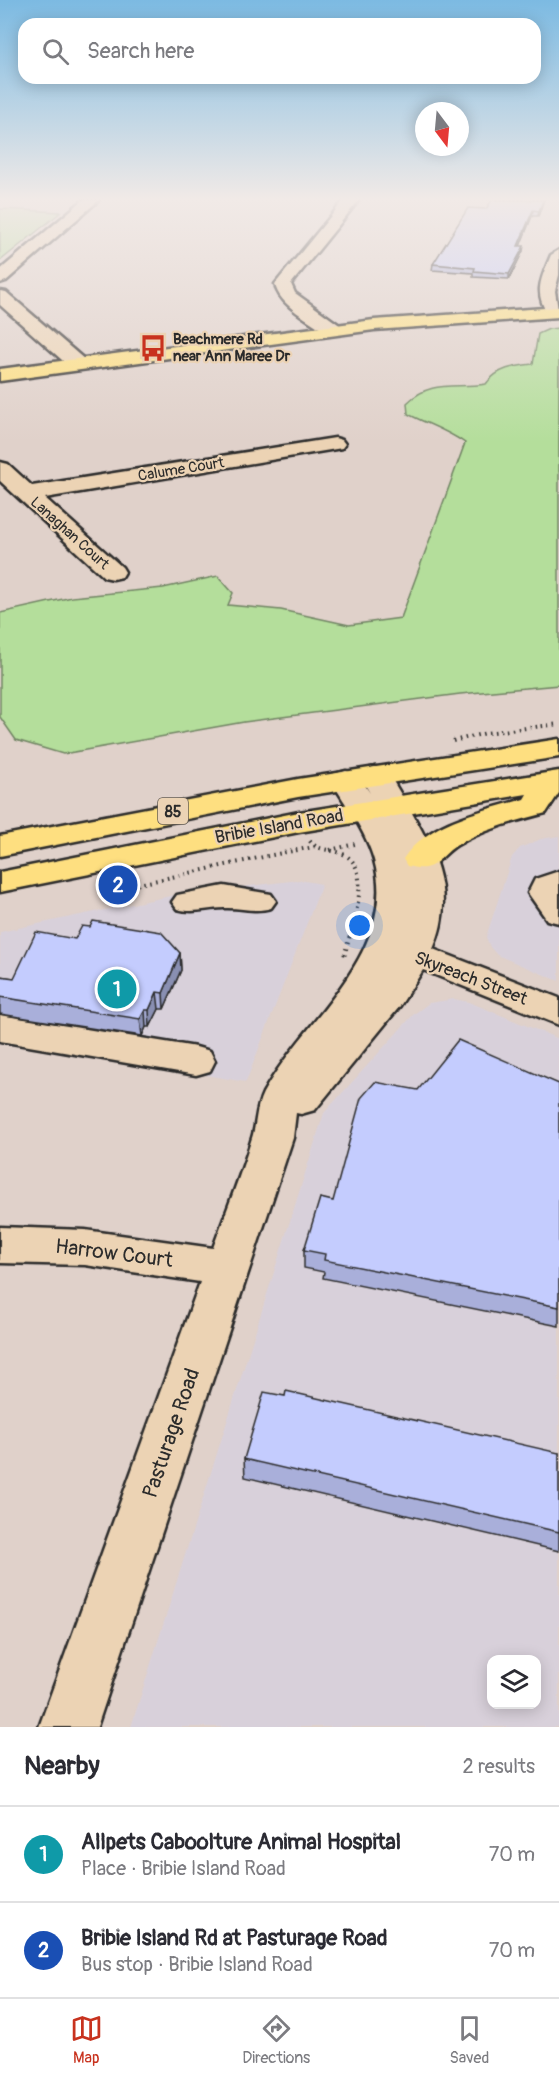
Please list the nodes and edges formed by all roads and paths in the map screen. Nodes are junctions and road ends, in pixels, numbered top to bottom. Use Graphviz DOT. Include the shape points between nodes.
graph roads {
  1 [pos="286,281"];
  2 [pos="549,281"];
  3 [pos="0,296"];
  4 [pos="557,312"];
  5 [pos="335,330"];
  6 [pos="78,364"];
  7 [pos="0,375"];
  8 [pos="335,444"];
  9 [pos="0,469"];
  10 [pos="27,494"];
  11 [pos="112,572"];
  12 [pos="559,748"];
  13 [pos="361,778"];
  14 [pos="555,781"];
  15 [pos="378,808"];
  16 [pos="0,846"];
  17 [pos="314,847"];
  18 [pos="419,859"];
  19 [pos="559,881"];
  20 [pos="0,882"];
  21 [pos="114,889"];
  22 [pos="259,901"];
  23 [pos="189,902"];
  24 [pos="559,912"];
  25 [pos="398,952"];
  26 [pos="559,1012"];
  27 [pos="0,1028"];
  28 [pos="196,1061"];
  29 [pos="0,1245"];
  30 [pos="227,1268"];
  31 [pos="68,1727"];
  1 -- 5 [label="street" via="285,293"];
  2 -- 4 [label="street" via="545,292 547,303"];
  3 -- 6 [label="street"];
  4 -- 5 [label="main road"];
  5 -- 6 [label="main road"];
  6 -- 7 [label="main road"];
  8 -- 10 [label="street, Calume Court"];
  9 -- 10 [label="street, Lanaghan Court"];
  10 -- 11 [label="street, Lanaghan Court"];
  12 -- 13 [label="main road, Bribie Island Road / 85"];
  13 -- 15 [label="street, Pasturage Road"];
  13 -- 16 [label="main road, Bribie Island Road / 85"];
  14 -- 15 [label="main road, Bribie Island Road / 85"];
  14 -- 18 [label="main road" via="535,806 459,832 430,847"];
  15 -- 18 [label="street, Pasturage Road" via="414,844"];
  15 -- 20 [label="main road, Bribie Island Road / 85"];
  15 -- 25 [label="street, Pasturage Road" via="393,875"];
  17 -- 21 [label="path"];
  18 -- 25 [label="street, Pasturage Road" via="426,891 422,929"];
  19 -- 24 [label="street" via="547,886 545,893"];
  22 -- 23 [label="street" via="224,897"];
  25 -- 26 [label="street, Skyreach Street" via="435,961"];
  25 -- 30 [label="street, Pasturage Road" via="400,981 312,1084 273,1138"];
  27 -- 28 [label="street"];
  29 -- 30 [label="street, Harrow Court" via="69,1247"];
  30 -- 31 [label="street, Pasturage Road"];
}
